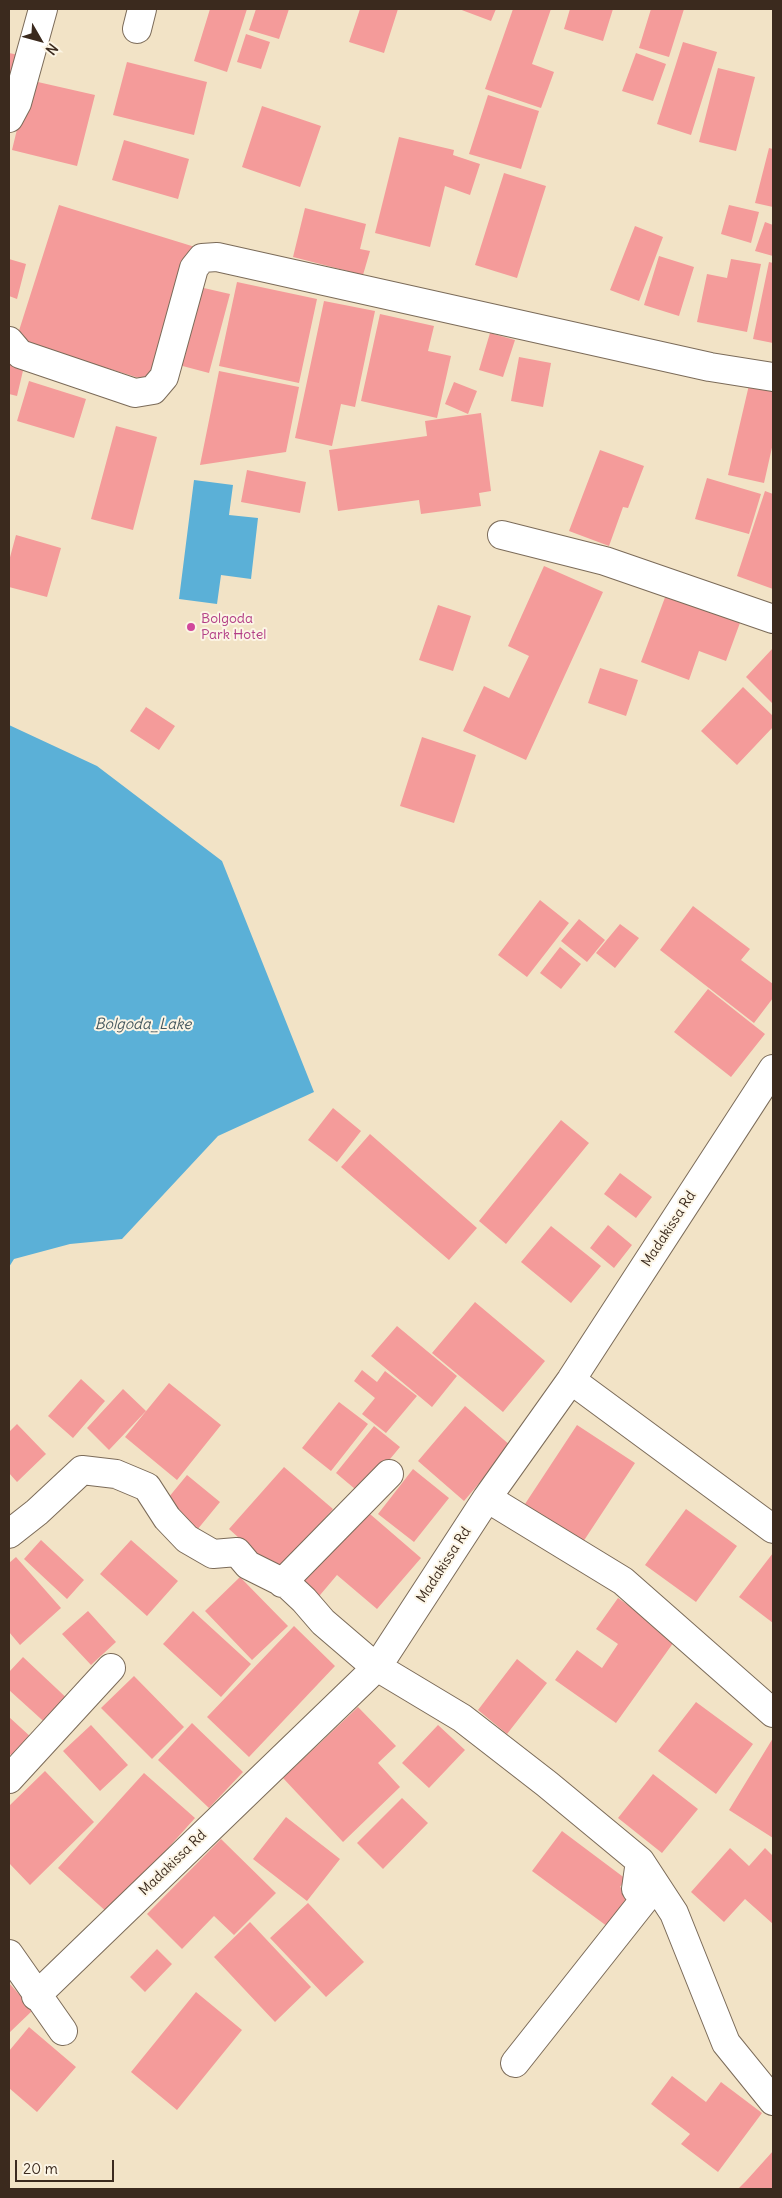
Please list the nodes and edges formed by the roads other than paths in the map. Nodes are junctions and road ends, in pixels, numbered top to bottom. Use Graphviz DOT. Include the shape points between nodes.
graph roads {
  1 [pos="43,9"];
  2 [pos="9,118"];
  3 [pos="9,341"];
  4 [pos="773,376"];
  5 [pos="502,535"];
  6 [pos="773,619"];
  7 [pos="773,1069"];
  8 [pos="571,1380"];
  9 [pos="390,1474"];
  10 [pos="487,1498"];
  11 [pos="773,1529"];
  12 [pos="9,1534"];
  13 [pos="282,1583"];
  14 [pos="377,1667"];
  15 [pos="111,1668"];
  16 [pos="773,1713"];
  17 [pos="9,1779"];
  18 [pos="640,1862"];
  19 [pos="9,1954"];
  20 [pos="36,1996"];
  21 [pos="63,2031"];
  22 [pos="515,2063"];
  23 [pos="773,2101"];
  1 -- 2 [label="street" via="17,103"];
  3 -- 4 [label="street" via="20,354 135,393 153,390 164,377 194,268 202,258 217,257 710,366"];
  5 -- 6 [label="street" via="605,561"];
  7 -- 8 [label="street, Madakissa Rd"];
  8 -- 10 [label="street, Madakissa Rd"];
  8 -- 11 [label="street"];
  9 -- 13 [label="street"];
  10 -- 14 [label="street, Madakissa Rd"];
  10 -- 16 [label="street" via="623,1581"];
  12 -- 13 [label="street" via="82,1470 116,1474 147,1487 167,1518 187,1539 213,1554 237,1552 248,1566"];
  13 -- 14 [label="street"];
  14 -- 18 [label="street" via="462,1718"];
  14 -- 20 [label="street, Madakissa Rd"];
  15 -- 17 [label="street"];
  18 -- 22 [label="street" via="636,1889 644,1900"];
  18 -- 23 [label="street" via="674,1913 726,2043"];
  19 -- 20 [label="street"];
  20 -- 21 [label="street"];
}
